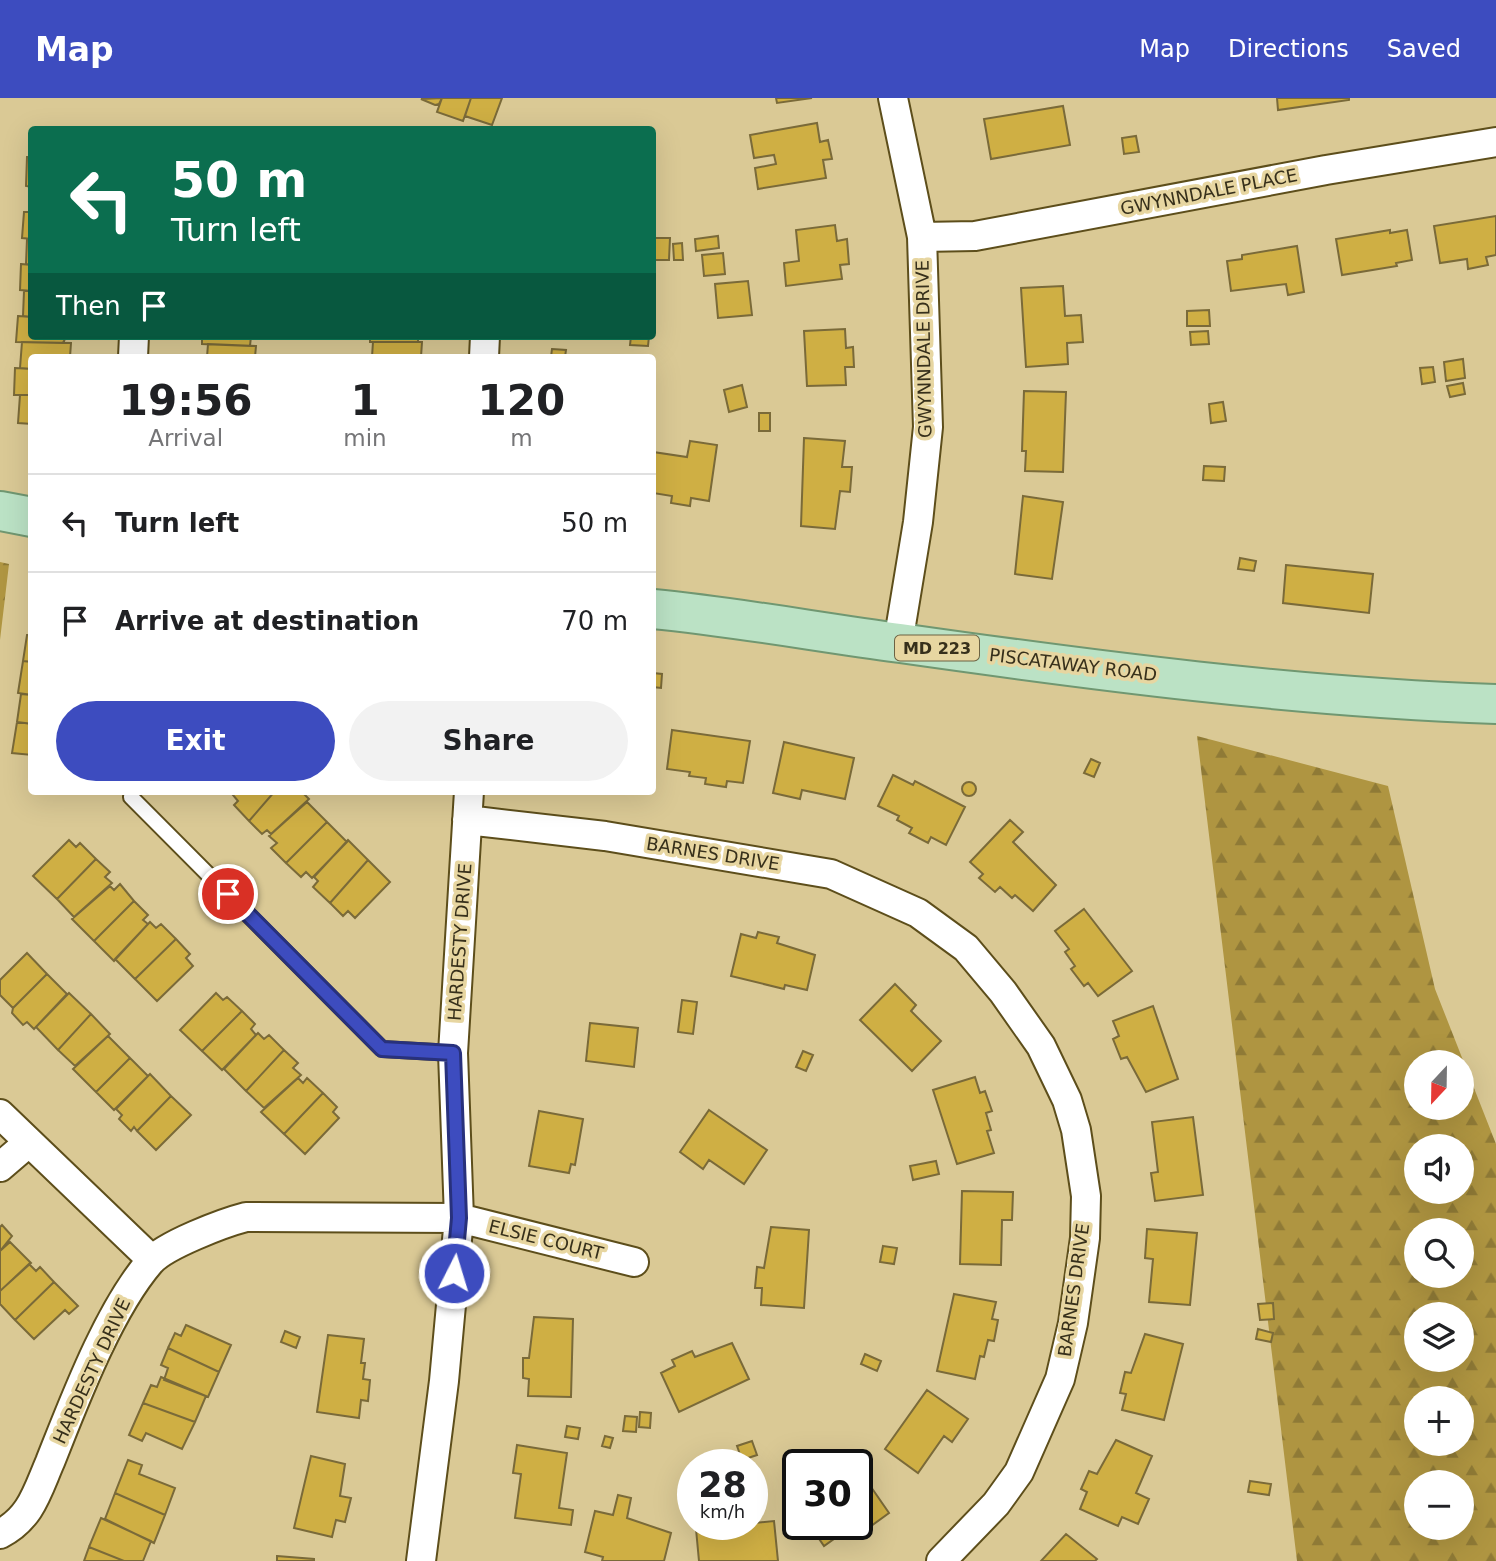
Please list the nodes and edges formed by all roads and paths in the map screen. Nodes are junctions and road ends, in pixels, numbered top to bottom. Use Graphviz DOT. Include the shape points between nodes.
graph roads {
  1 [pos="893,98"];
  2 [pos="1496,142"];
  3 [pos="922,237"];
  4 [pos="0,511"];
  5 [pos="28,516"];
  6 [pos="656,608"];
  7 [pos="898,643"];
  8 [pos="1496,704"];
  9 [pos="131,795"];
  10 [pos="469,795"];
  11 [pos="467,820"];
  12 [pos="453,1053"];
  13 [pos="0,1114"];
  14 [pos="28,1143"];
  15 [pos="0,1167"];
  16 [pos="459,1218"];
  17 [pos="152,1260"];
  18 [pos="634,1262"];
  19 [pos="0,1534"];
  20 [pos="421,1561"];
  21 [pos="941,1561"];
  1 -- 3 [label="street, GWYNNDALE DRIVE"];
  2 -- 3 [label="street, GWYNNDALE PLACE" via="975,236"];
  3 -- 7 [label="street, GWYNNDALE DRIVE" via="928,427"];
  4 -- 5 [label="main road"];
  6 -- 7 [label="main road, PISCATAWAY ROAD / MD 223"];
  7 -- 8 [label="main road, PISCATAWAY ROAD / MD 223" via="1222,683"];
  9 -- 12 [label="lane" via="382,1049"];
  10 -- 11 [label="street, HARDESTY DRIVE"];
  11 -- 12 [label="street, HARDESTY DRIVE"];
  11 -- 21 [label="street, BARNES DRIVE" via="605,836 831,874 918,913 966,948 1041,1046 1076,1130 1086,1196 1073,1323 1060,1379 1019,1472 996,1504"];
  12 -- 16 [label="street, HARDESTY DRIVE"];
  13 -- 14 [label="street"];
  14 -- 15 [label="street"];
  14 -- 17 [label="street"];
  16 -- 17 [label="street, HARDESTY DRIVE" via="246,1217 219,1224"];
  16 -- 18 [label="street, ELSIE COURT"];
  16 -- 20 [label="street, HARDESTY DRIVE"];
  17 -- 19 [label="street, HARDESTY DRIVE" via="125,1298 99,1349 34,1505"];
}
